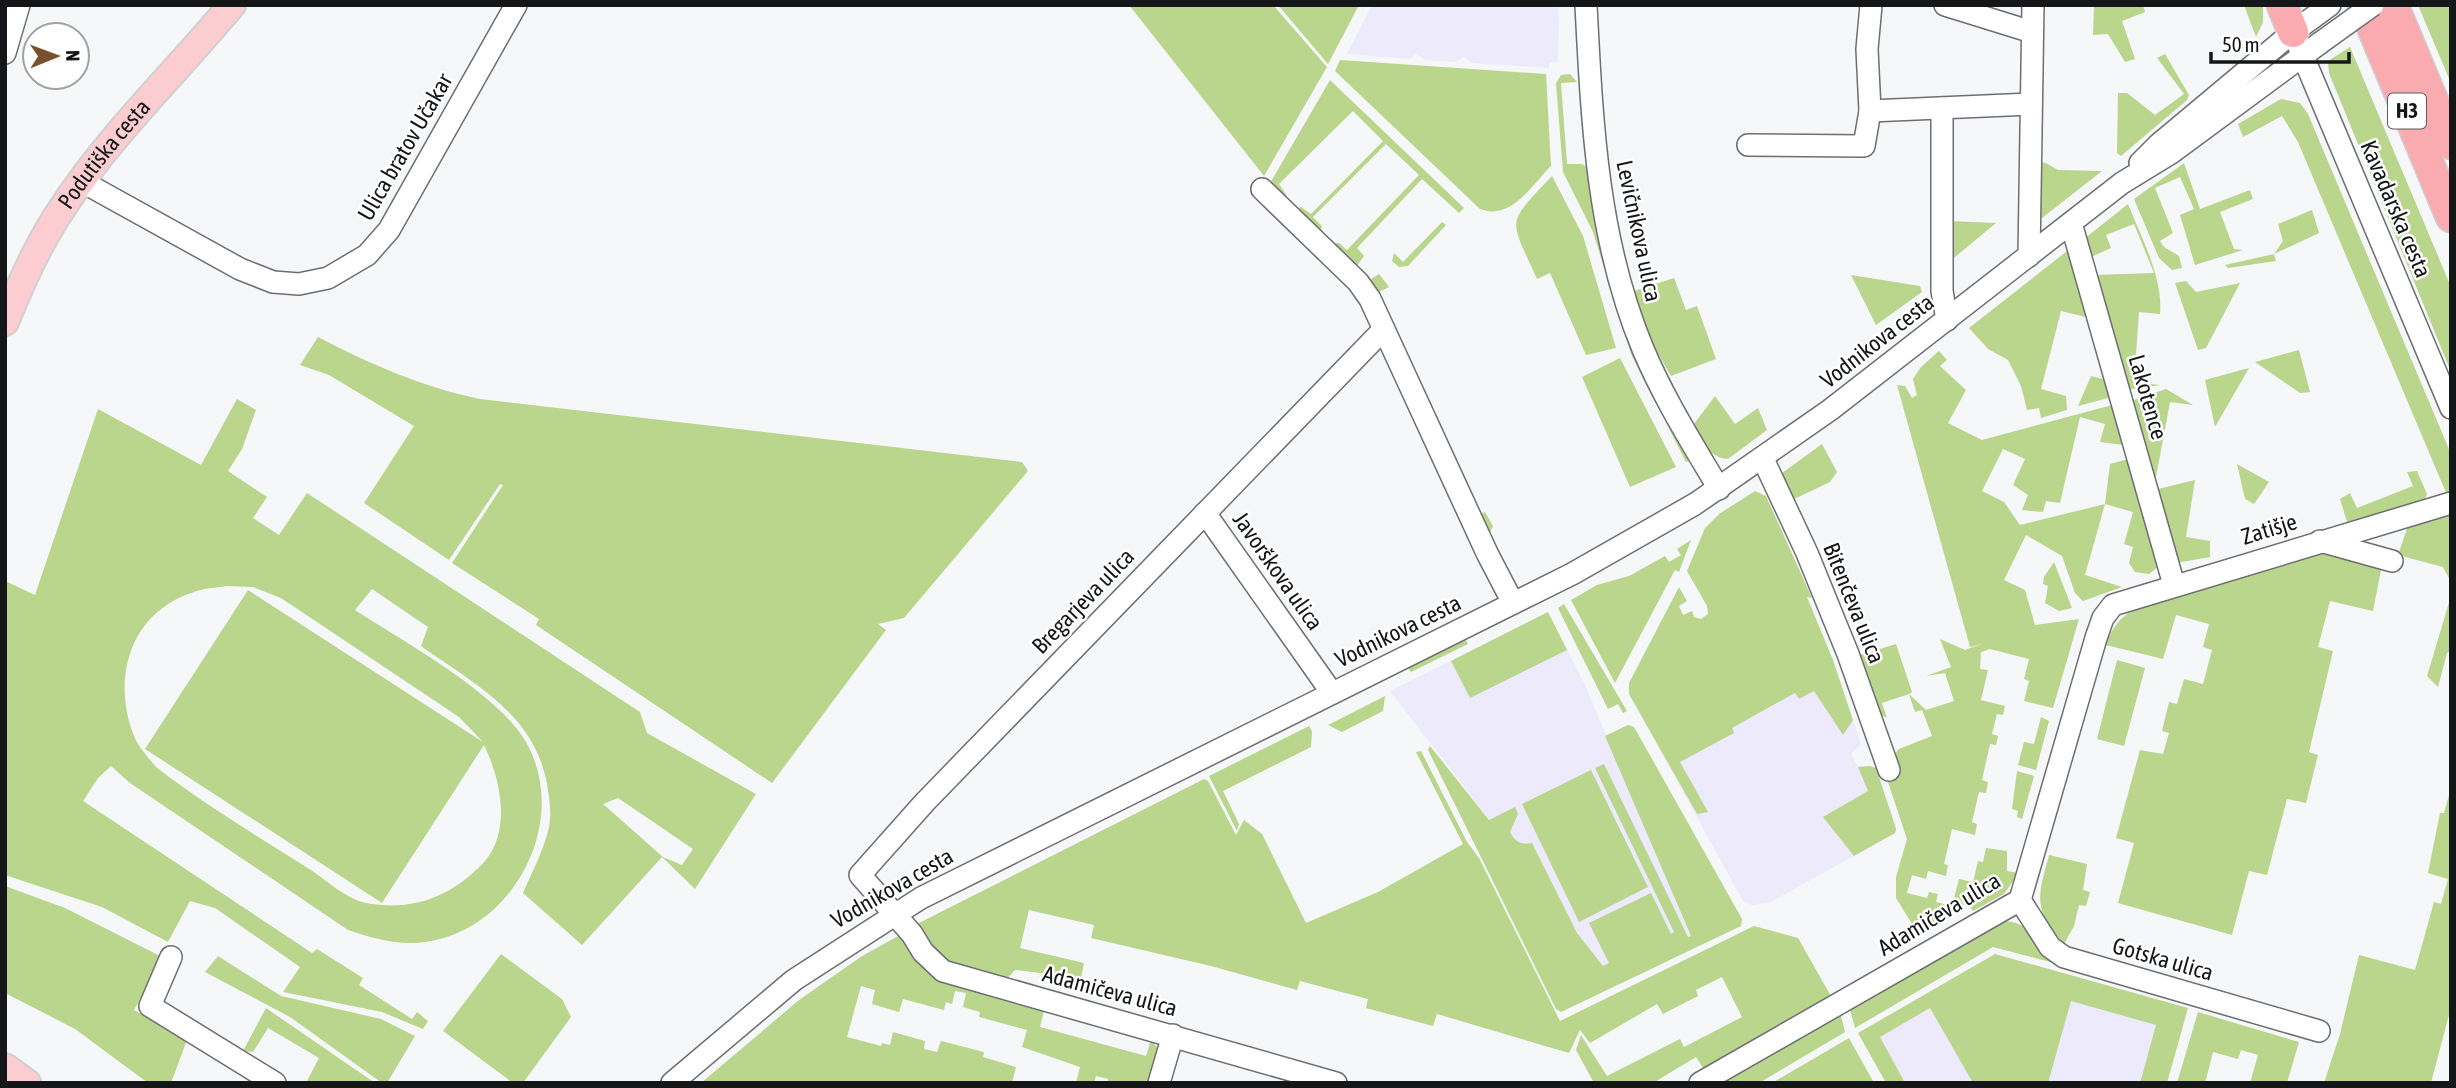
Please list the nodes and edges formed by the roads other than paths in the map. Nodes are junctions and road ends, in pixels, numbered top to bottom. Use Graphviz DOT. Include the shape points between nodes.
graph roads {
  1 [pos="19,5"];
  2 [pos="232,5"];
  3 [pos="516,5"];
  4 [pos="1586,5"];
  5 [pos="1871,5"];
  6 [pos="1945,5"];
  7 [pos="2032,5"];
  8 [pos="2330,5"];
  9 [pos="2362,5"];
  10 [pos="2373,5"];
  11 [pos="2393,5"];
  12 [pos="2301,31"];
  13 [pos="2032,32"];
  14 [pos="5,53"];
  15 [pos="2031,104"];
  16 [pos="1942,108"];
  17 [pos="1870,111"];
  18 [pos="2451,144"];
  19 [pos="1748,145"];
  20 [pos="81,181"];
  21 [pos="1262,189"];
  22 [pos="2451,217"];
  23 [pos="2071,223"];
  24 [pos="2029,256"];
  25 [pos="1947,320"];
  26 [pos="5,322"];
  27 [pos="1383,330"];
  28 [pos="2451,408"];
  29 [pos="1763,459"];
  30 [pos="1719,489"];
  31 [pos="2451,503"];
  32 [pos="1205,513"];
  33 [pos="2319,541"];
  34 [pos="2392,562"];
  35 [pos="2174,585"];
  36 [pos="1513,603"];
  37 [pos="2106,612"];
  38 [pos="1332,693"];
  39 [pos="1889,770"];
  40 [pos="2020,900"];
  41 [pos="894,914"];
  42 [pos="171,957"];
  43 [pos="2319,1031"];
  44 [pos="1173,1035"];
  45 [pos="5,1067"];
  46 [pos="27,1083"];
  47 [pos="275,1083"];
  48 [pos="672,1083"];
  49 [pos="1159,1083"];
  50 [pos="1336,1083"];
  51 [pos="1700,1083"];
  1 -- 14 [label="street"];
  2 -- 20 [label="main road, Podutiška cesta"];
  3 -- 20 [label="street, Ulica bratov Učakar" via="388,230 367,255 328,278 299,284 258,278"];
  4 -- 30 [label="street, Levičnikova ulica" via="1596,166 1616,271 1659,384"];
  5 -- 17 [label="street" via="1867,49"];
  6 -- 13 [label="street"];
  7 -- 13 [label="street"];
  8 -- 12 [label="street, Vodnikova cesta"];
  9 -- 22 [label="highway, H3"];
  10 -- 12 [label="street, Vodnikova cesta, bridge"];
  11 -- 18 [label="highway, H3"];
  12 -- 23 [label="street, Vodnikova cesta" via="2159,144 2122,183"];
  12 -- 28 [label="street, Kavadarska cesta"];
  13 -- 15 [label="street"];
  15 -- 16 [label="street"];
  15 -- 24 [label="street"];
  16 -- 17 [label="street"];
  16 -- 25 [label="street" via="1942,291"];
  17 -- 19 [label="street" via="1864,146"];
  20 -- 26 [label="main road, Podutiška cesta" via="28,269"];
  21 -- 27 [label="street" via="1358,282"];
  23 -- 24 [label="street, Vodnikova cesta"];
  23 -- 35 [label="street, Lakotence"];
  24 -- 25 [label="street, Vodnikova cesta"];
  25 -- 29 [label="street, Vodnikova cesta"];
  27 -- 32 [label="street, Bregarjeva ulica"];
  27 -- 36 [label="street"];
  29 -- 30 [label="street, Vodnikova cesta"];
  29 -- 39 [label="street, Bitenčeva ulica" via="1843,641"];
  30 -- 36 [label="street, Vodnikova cesta" via="1618,549"];
  31 -- 33 [label="street, Zatišje"];
  32 -- 38 [label="street, Javorškova ulica"];
  32 -- 41 [label="street, Bregarjeva ulica" via="860,874"];
  33 -- 34 [label="street"];
  33 -- 35 [label="street, Zatišje"];
  35 -- 37 [label="street, Zatišje" via="2123,601"];
  36 -- 38 [label="street, Vodnikova cesta"];
  37 -- 40 [label="street, Adamičeva ulica"];
  38 -- 41 [label="street, Vodnikova cesta"];
  40 -- 43 [label="street, Gotska ulica" via="2050,947 2064,957"];
  40 -- 51 [label="street, Adamičeva ulica"];
  41 -- 44 [label="street, Adamičeva ulica" via="943,971"];
  41 -- 48 [label="street, Vodnikova cesta" via="794,980"];
  42 -- 47 [label="street" via="150,1006"];
  44 -- 49 [label="street"];
  44 -- 50 [label="street, Adamičeva ulica"];
  45 -- 46 [label="main road"];
}
